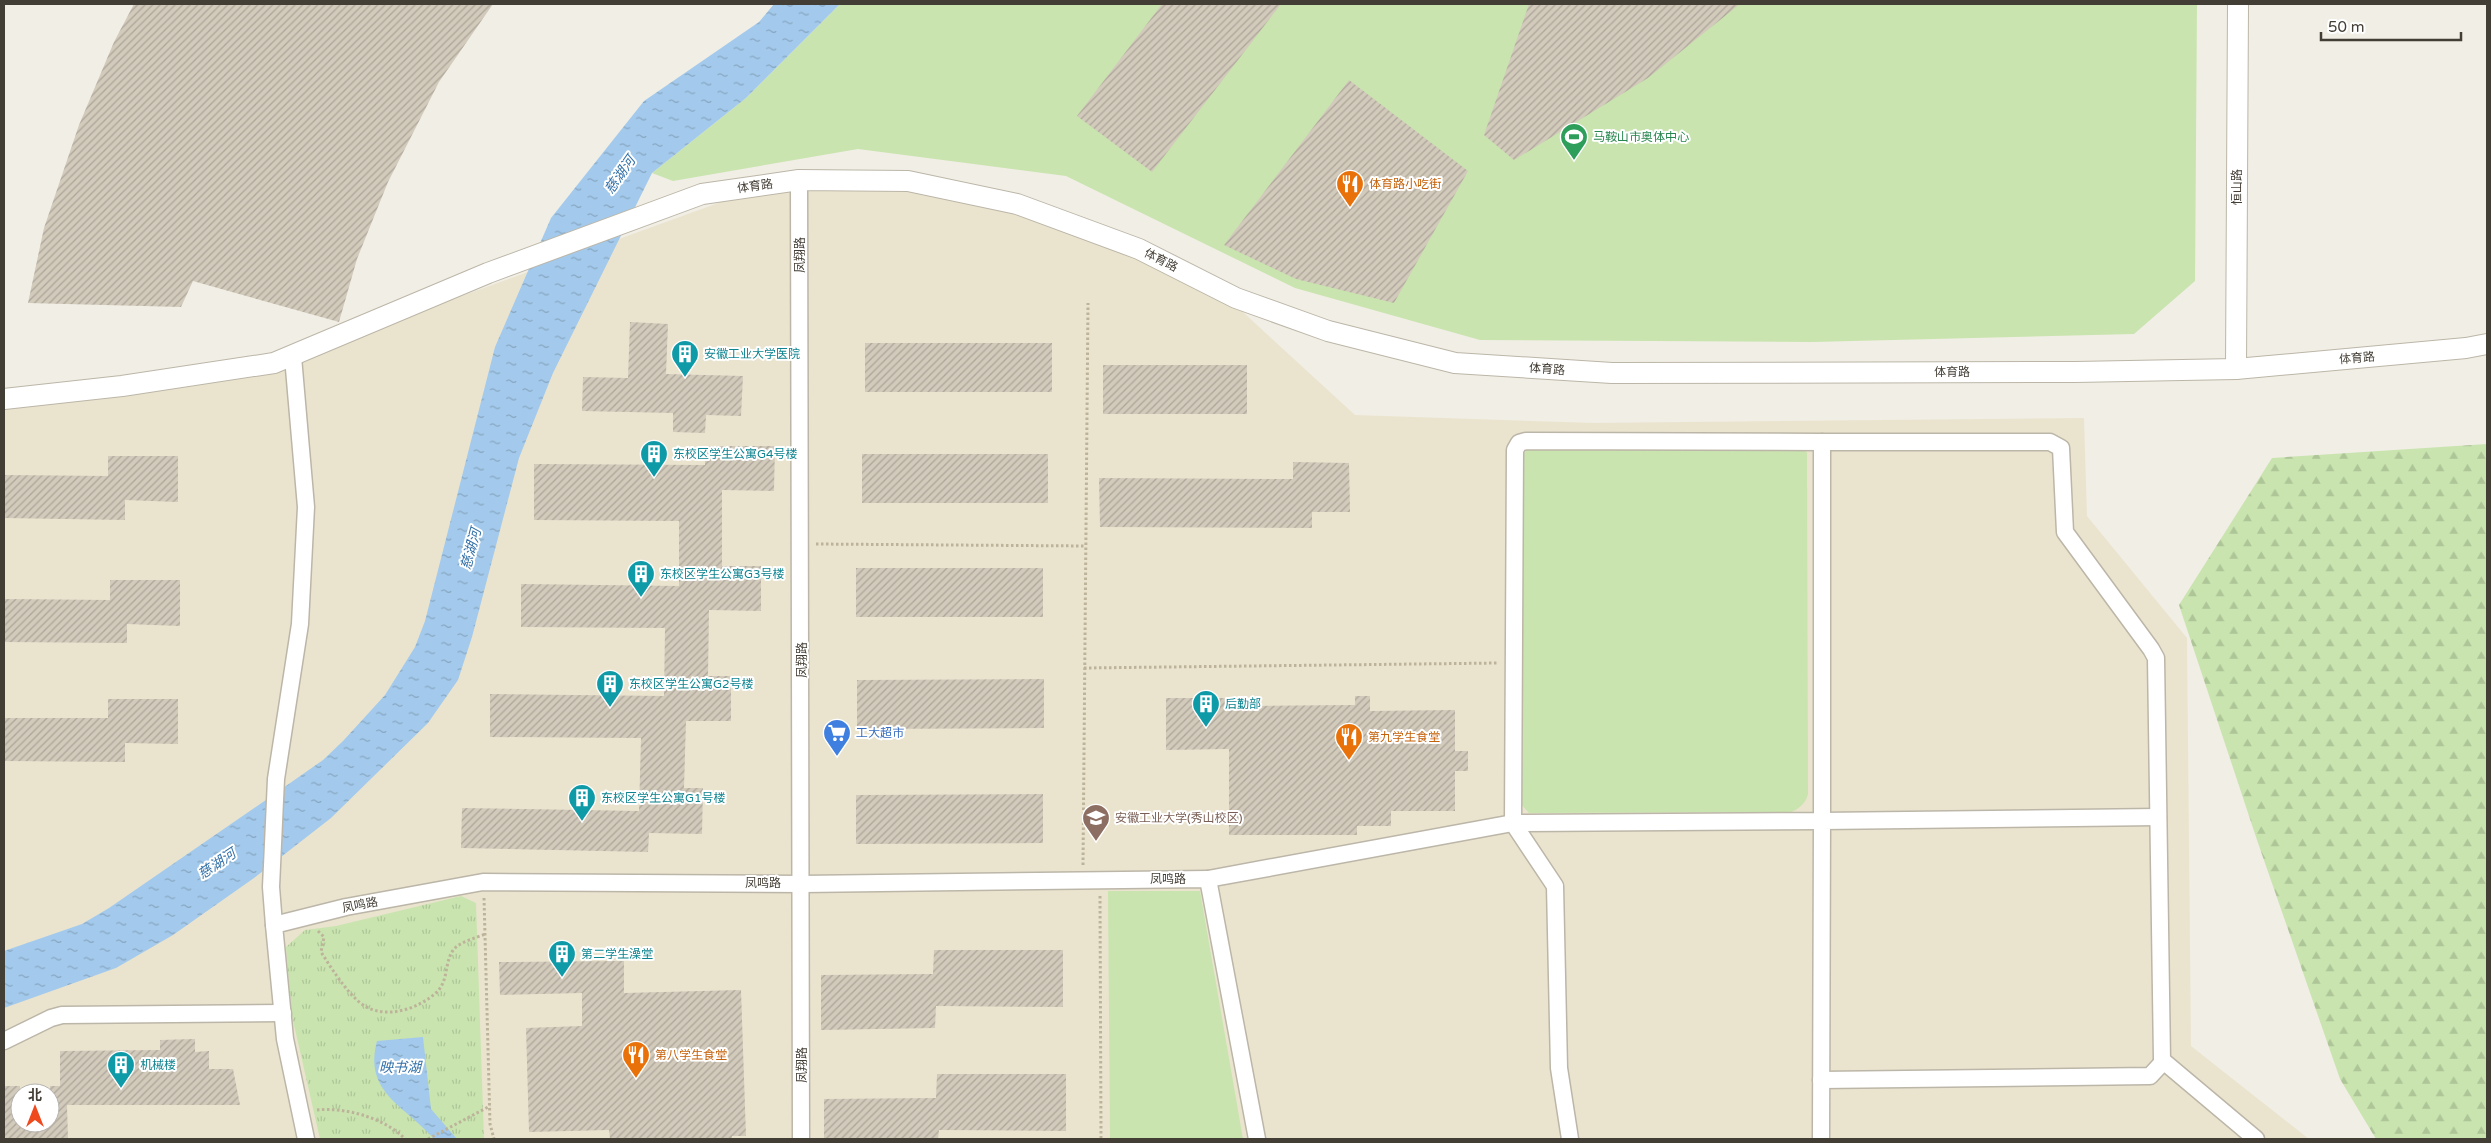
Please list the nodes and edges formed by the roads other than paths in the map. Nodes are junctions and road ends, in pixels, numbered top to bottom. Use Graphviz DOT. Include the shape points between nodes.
graph roads {
  1 [pos="2238,4"];
  2 [pos="799,180"];
  3 [pos="2487,344"];
  4 [pos="293,357"];
  5 [pos="2236,370"];
  6 [pos="4,400"];
  7 [pos="1822,442"];
  8 [pos="2158,817"];
  9 [pos="1822,821"];
  10 [pos="1513,822"];
  11 [pos="1208,879"];
  12 [pos="802,884"];
  13 [pos="274,925"];
  14 [pos="282,1013"];
  15 [pos="4,1041"];
  16 [pos="2163,1062"];
  17 [pos="1821,1080"];
  18 [pos="306,1139"];
  19 [pos="801,1139"];
  20 [pos="1257,1139"];
  21 [pos="1570,1139"];
  22 [pos="1821,1139"];
  23 [pos="2256,1139"];
  1 -- 5 [label="street, 恒山路"];
  2 -- 4 [label="street, 体育路" via="702,194 488,273"];
  2 -- 5 [label="street, 体育路" via="908,181 1016,204 1139,249 1236,298 1328,331 1455,363 1612,373"];
  2 -- 12 [label="street, 凤翔路"];
  3 -- 5 [label="street, 体育路"];
  4 -- 6 [label="street, 体育路" via="274,363 150,382"];
  4 -- 13 [label="street" via="306,508 300,624 276,780 271,887"];
  7 -- 8 [label="street" via="2050,442 2061,448 2064,532 2156,658"];
  7 -- 9 [label="street"];
  7 -- 10 [label="street" via="1526,440 1518,443 1515,450"];
  8 -- 9 [label="street, 凤鸣路"];
  8 -- 16 [label="street"];
  9 -- 10 [label="street, 凤鸣路"];
  9 -- 17 [label="street"];
  10 -- 11 [label="street, 凤鸣路"];
  10 -- 21 [label="street" via="1555,886 1559,1068"];
  11 -- 12 [label="street, 凤鸣路"];
  11 -- 20 [label="street"];
  12 -- 13 [label="street, 凤鸣路" via="483,882 346,907"];
  12 -- 19 [label="street, 凤翔路"];
  13 -- 14 [label="street"];
  14 -- 15 [label="street" via="59,1015"];
  14 -- 18 [label="street"];
  16 -- 17 [label="street" via="2150,1076"];
  16 -- 23 [label="street"];
  17 -- 22 [label="street"];
}
